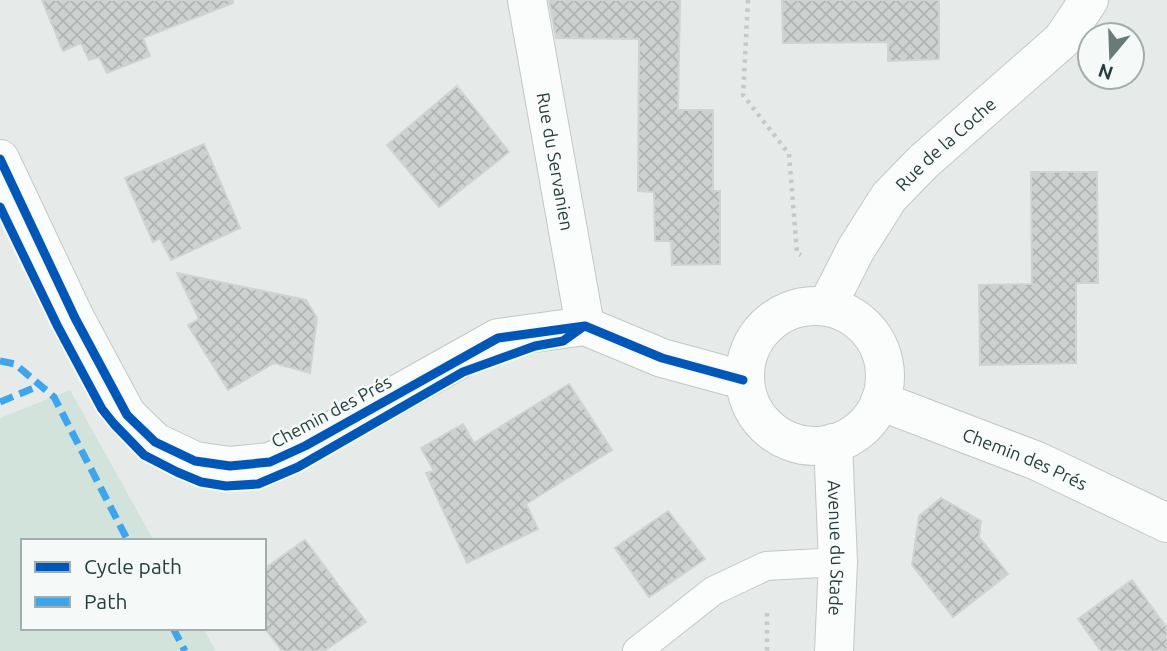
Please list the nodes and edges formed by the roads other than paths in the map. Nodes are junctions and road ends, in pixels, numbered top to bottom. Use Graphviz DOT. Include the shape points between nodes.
graph roads {
  1 [pos="527,0"];
  2 [pos="1089,0"];
  3 [pos="0,159"];
  4 [pos="827,306"];
  5 [pos="584,326"];
  6 [pos="743,380"];
  7 [pos="880,401"];
  8 [pos="833,443"];
  9 [pos="1167,523"];
  10 [pos="838,562"];
  11 [pos="638,651"];
  12 [pos="834,651"];
  1 -- 5 [label="street, Rue du Servanien"];
  2 -- 4 [label="street, Rue de la Coche" via="1062,40 889,197"];
  3 -- 5 [label="street, Chemin des Prés" via="127,415 155,442 195,461 230,466 270,462 498,338"];
  4 -- 6 [label="street" via="800,307 776,317 757,335"];
  4 -- 7 [label="street" via="863,324 876,342 885,381"];
  5 -- 6 [label="street" via="662,358"];
  6 -- 8 [label="street" via="753,408 767,427 787,440 809,446"];
  7 -- 8 [label="street" via="853,435"];
  7 -- 9 [label="street, Chemin des Prés" via="1037,461"];
  8 -- 10 [label="street, Avenue du Stade"];
  10 -- 11 [label="lane" via="766,566 713,591"];
  10 -- 12 [label="street, Avenue du Stade"];
}
